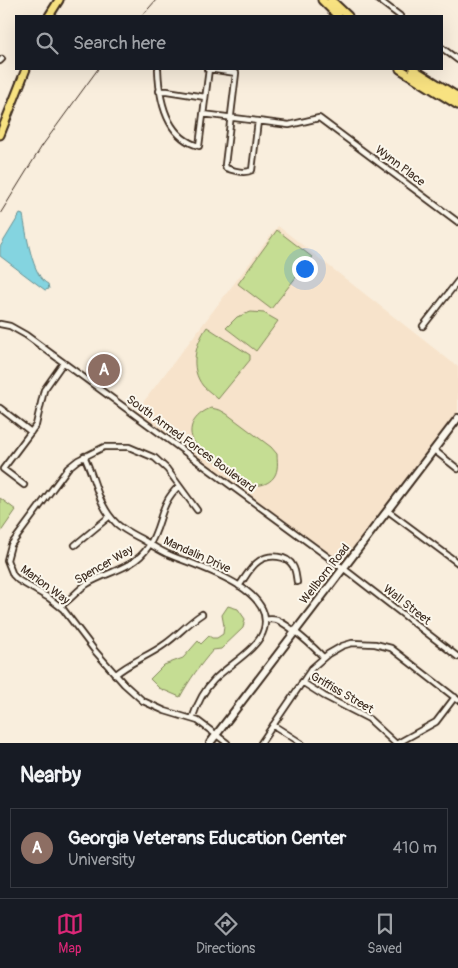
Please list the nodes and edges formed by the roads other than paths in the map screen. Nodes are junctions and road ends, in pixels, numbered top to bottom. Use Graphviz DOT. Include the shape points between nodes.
graph roads {
  1 [pos="53,0"];
  2 [pos="59,0"];
  3 [pos="322,0"];
  4 [pos="331,0"];
  5 [pos="379,0"];
  6 [pos="48,15"];
  7 [pos="49,15"];
  8 [pos="337,15"];
  9 [pos="347,15"];
  10 [pos="399,15"];
  11 [pos="443,49"];
  12 [pos="458,60"];
  13 [pos="26,70"];
  14 [pos="158,70"];
  15 [pos="208,70"];
  16 [pos="214,70"];
  17 [pos="402,70"];
  18 [pos="415,70"];
  19 [pos="158,91"];
  20 [pos="205,97"];
  21 [pos="458,97"];
  22 [pos="458,105"];
  23 [pos="203,114"];
  24 [pos="231,118"];
  25 [pos="258,121"];
  26 [pos="0,135"];
  27 [pos="458,222"];
  28 [pos="458,281"];
  29 [pos="0,324"];
  30 [pos="423,326"];
  31 [pos="63,363"];
  32 [pos="0,408"];
  33 [pos="458,418"];
  34 [pos="31,432"];
  35 [pos="434,450"];
  36 [pos="84,456"];
  37 [pos="458,469"];
  38 [pos="24,485"];
  39 [pos="179,486"];
  40 [pos="197,510"];
  41 [pos="388,511"];
  42 [pos="110,516"];
  43 [pos="150,544"];
  44 [pos="74,545"];
  45 [pos="458,563"];
  46 [pos="343,568"];
  47 [pos="297,582"];
  48 [pos="239,586"];
  49 [pos="60,606"];
  50 [pos="202,614"];
  51 [pos="265,620"];
  52 [pos="294,632"];
  53 [pos="323,657"];
  54 [pos="458,657"];
  55 [pos="115,675"];
  56 [pos="302,682"];
  57 [pos="456,698"];
  58 [pos="192,719"];
  59 [pos="273,725"];
  60 [pos="216,735"];
  61 [pos="210,743"];
  62 [pos="227,743"];
  63 [pos="261,743"];
  64 [pos="301,743"];
  65 [pos="396,743"];
  1 -- 6 [label="main road"];
  2 -- 7 [label="main road"];
  3 -- 8 [label="main road"];
  4 -- 9 [label="main road"];
  5 -- 10 [label="street"];
  11 -- 12 [label="street"];
  13 -- 26 [label="main road"];
  14 -- 19 [label="street"];
  15 -- 20 [label="street"];
  16 -- 24 [label="street" via="236,74"];
  17 -- 22 [label="main road"];
  18 -- 21 [label="main road"];
  19 -- 20 [label="street"];
  19 -- 23 [label="street" via="167,118 191,144 199,146"];
  20 -- 23 [label="street"];
  23 -- 24 [label="street"];
  24 -- 25 [label="street"];
  24 -- 25 [label="street" via="225,165 232,171 252,170"];
  25 -- 27 [label="street, Wynn Place" via="289,125 319,118"];
  28 -- 30 [label="street"];
  29 -- 31 [label="street, South Armed Forces Boulevard" via="26,335"];
  31 -- 34 [label="street" via="44,390 39,418"];
  31 -- 46 [label="street, South Armed Forces Boulevard"];
  32 -- 34 [label="street"];
  33 -- 35 [label="street, Wellborn Road"];
  34 -- 38 [label="street" via="2,469"];
  35 -- 37 [label="street"];
  35 -- 41 [label="street, Wellborn Road"];
  36 -- 39 [label="street, Marion Way" via="104,447 133,448 162,463"];
  36 -- 42 [label="street, Mandalin Drive" via="100,500"];
  36 -- 49 [label="street, Marion Way" via="65,472 14,541 7,556 15,577"];
  39 -- 40 [label="street, Marion Way"];
  39 -- 43 [label="street, Spencer Way" via="165,504"];
  41 -- 45 [label="street"];
  41 -- 46 [label="street, Wellborn Road"];
  42 -- 43 [label="street, Mandalin Drive"];
  42 -- 44 [label="street"];
  43 -- 48 [label="street, Mandalin Drive"];
  43 -- 49 [label="street, Spencer Way" via="133,562 87,584"];
  46 -- 52 [label="street, Wellborn Road"];
  46 -- 54 [label="street, Wall Street"];
  47 -- 48 [label="street" via="289,561 270,556 255,565"];
  48 -- 51 [label="street, Mandalin Drive" via="259,604"];
  49 -- 55 [label="street, Marion Way"];
  50 -- 55 [label="street" via="166,644"];
  51 -- 52 [label="street" via="278,621"];
  51 -- 58 [label="street" via="264,630 256,643 208,686"];
  52 -- 53 [label="street"];
  52 -- 60 [label="street, Wellborn Road"];
  53 -- 56 [label="street"];
  53 -- 57 [label="street" via="352,643 386,646"];
  55 -- 58 [label="street, Marion Way" via="143,700"];
  56 -- 59 [label="street"];
  56 -- 65 [label="street, Griffiss Street" via="369,719"];
  57 -- 65 [label="street" via="436,722"];
  58 -- 60 [label="street, Marion Way"];
  59 -- 63 [label="street"];
  59 -- 64 [label="street"];
  60 -- 61 [label="street, Wellborn Road"];
  60 -- 62 [label="street, Marion Way"];
}
